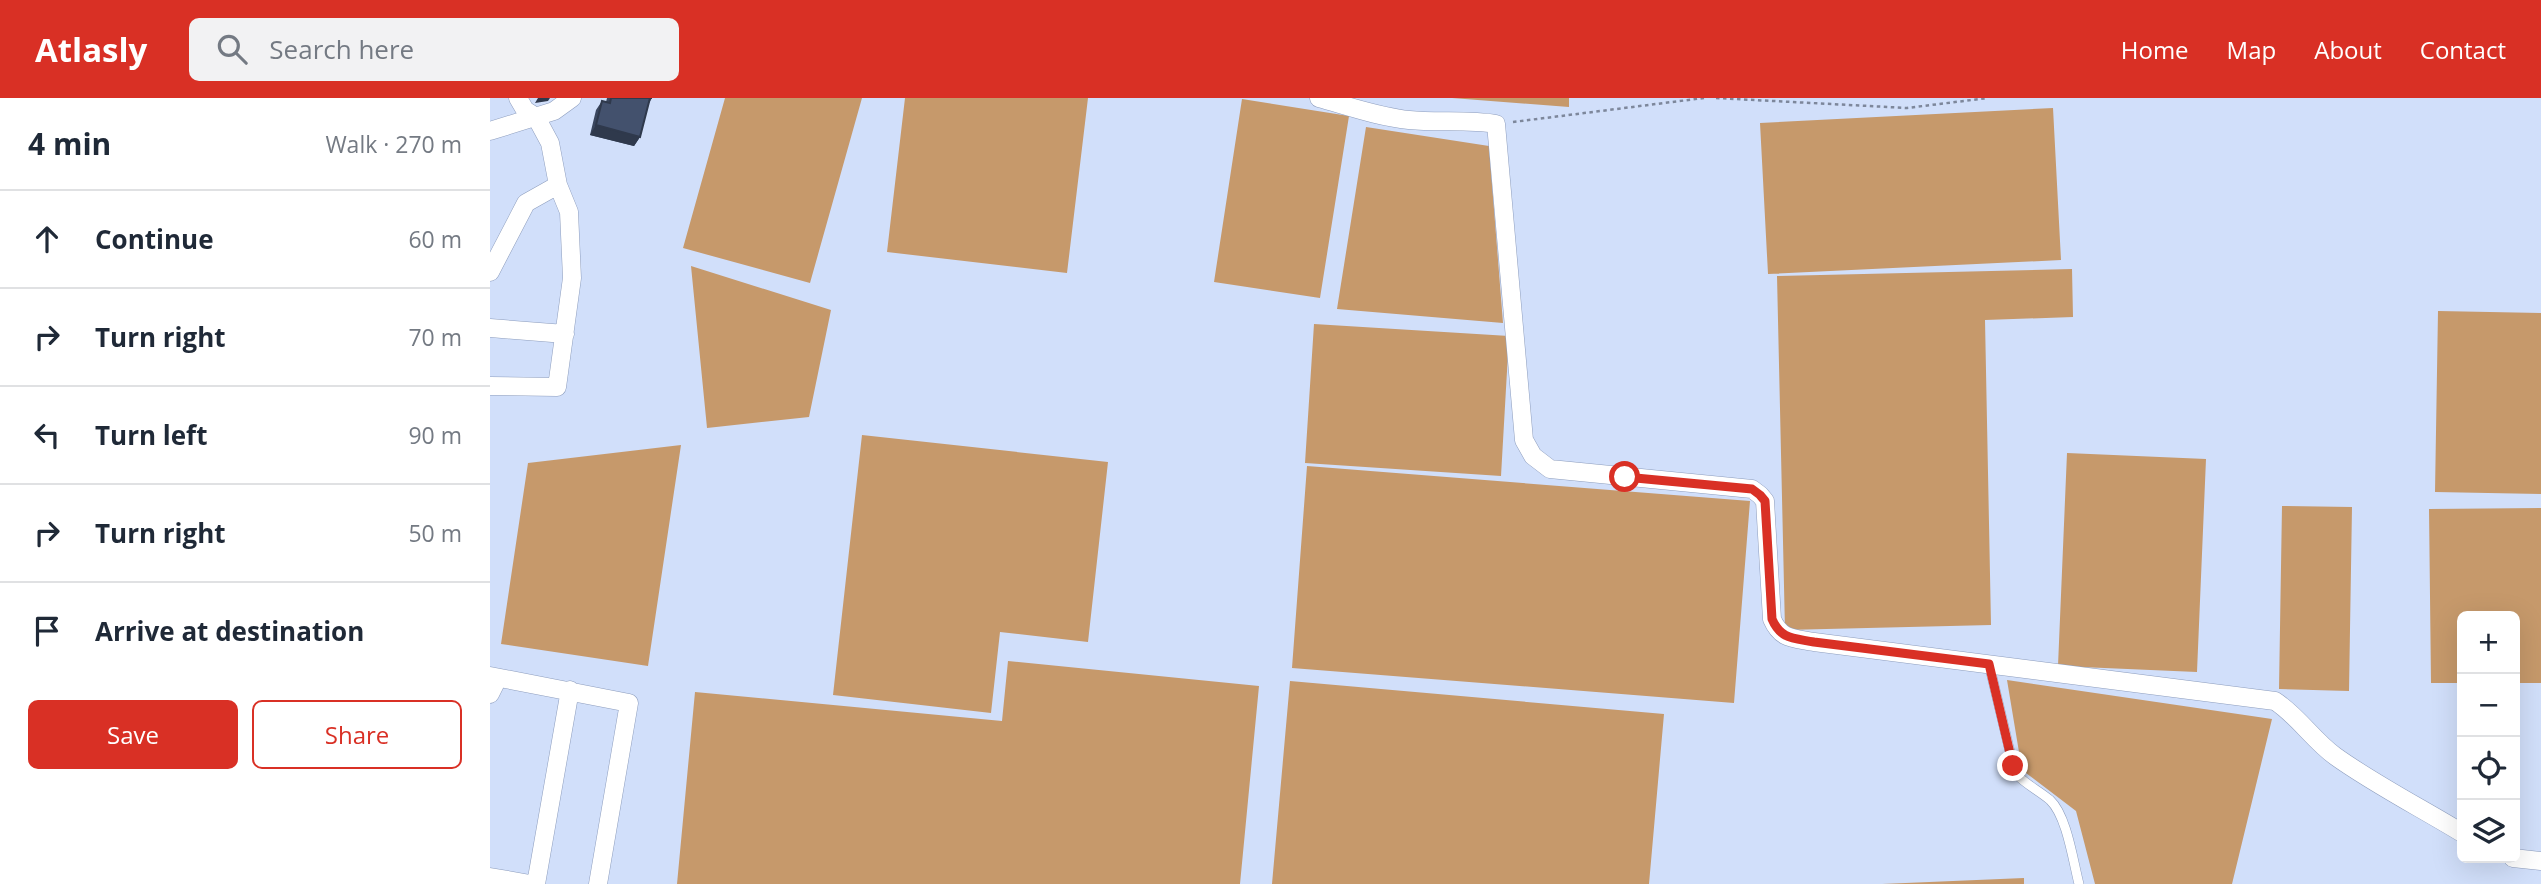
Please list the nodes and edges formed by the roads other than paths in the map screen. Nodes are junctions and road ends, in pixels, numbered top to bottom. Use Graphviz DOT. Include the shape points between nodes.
graph roads {
  1 [pos="518,98"];
  2 [pos="572,98"];
  3 [pos="1319,98"];
  4 [pos="536,117"];
  5 [pos="490,131"];
  6 [pos="558,185"];
  7 [pos="490,272"];
  8 [pos="490,328"];
  9 [pos="565,334"];
  10 [pos="490,386"];
  11 [pos="1989,664"];
  12 [pos="493,682"];
  13 [pos="570,690"];
  14 [pos="2457,830"];
  15 [pos="2520,858"];
  16 [pos="2541,860"];
  17 [pos="490,877"];
  18 [pos="530,884"];
  19 [pos="537,884"];
  20 [pos="597,884"];
  21 [pos="2079,884"];
  1 -- 4 [label="street"];
  2 -- 4 [label="street"];
  3 -- 11 [label="street" via="1406,120 1496,124 1524,440 1533,456 1550,469 1752,489 1765,501 1772,619 1777,631 1814,642"];
  4 -- 5 [label="street"];
  4 -- 6 [label="street" via="551,143"];
  6 -- 7 [label="street" via="526,203"];
  6 -- 9 [label="street" via="569,212 571,233 572,278"];
  8 -- 9 [label="street"];
  9 -- 10 [label="street" via="557,387"];
  11 -- 14 [label="street" via="2275,701 2336,757"];
  11 -- 21 [label="lane" via="2015,772 2059,813"];
  12 -- 13 [label="street"];
  13 -- 19 [label="street"];
  13 -- 20 [label="street" via="629,703"];
  15 -- 16 [label="street"];
  17 -- 18 [label="street"];
}
